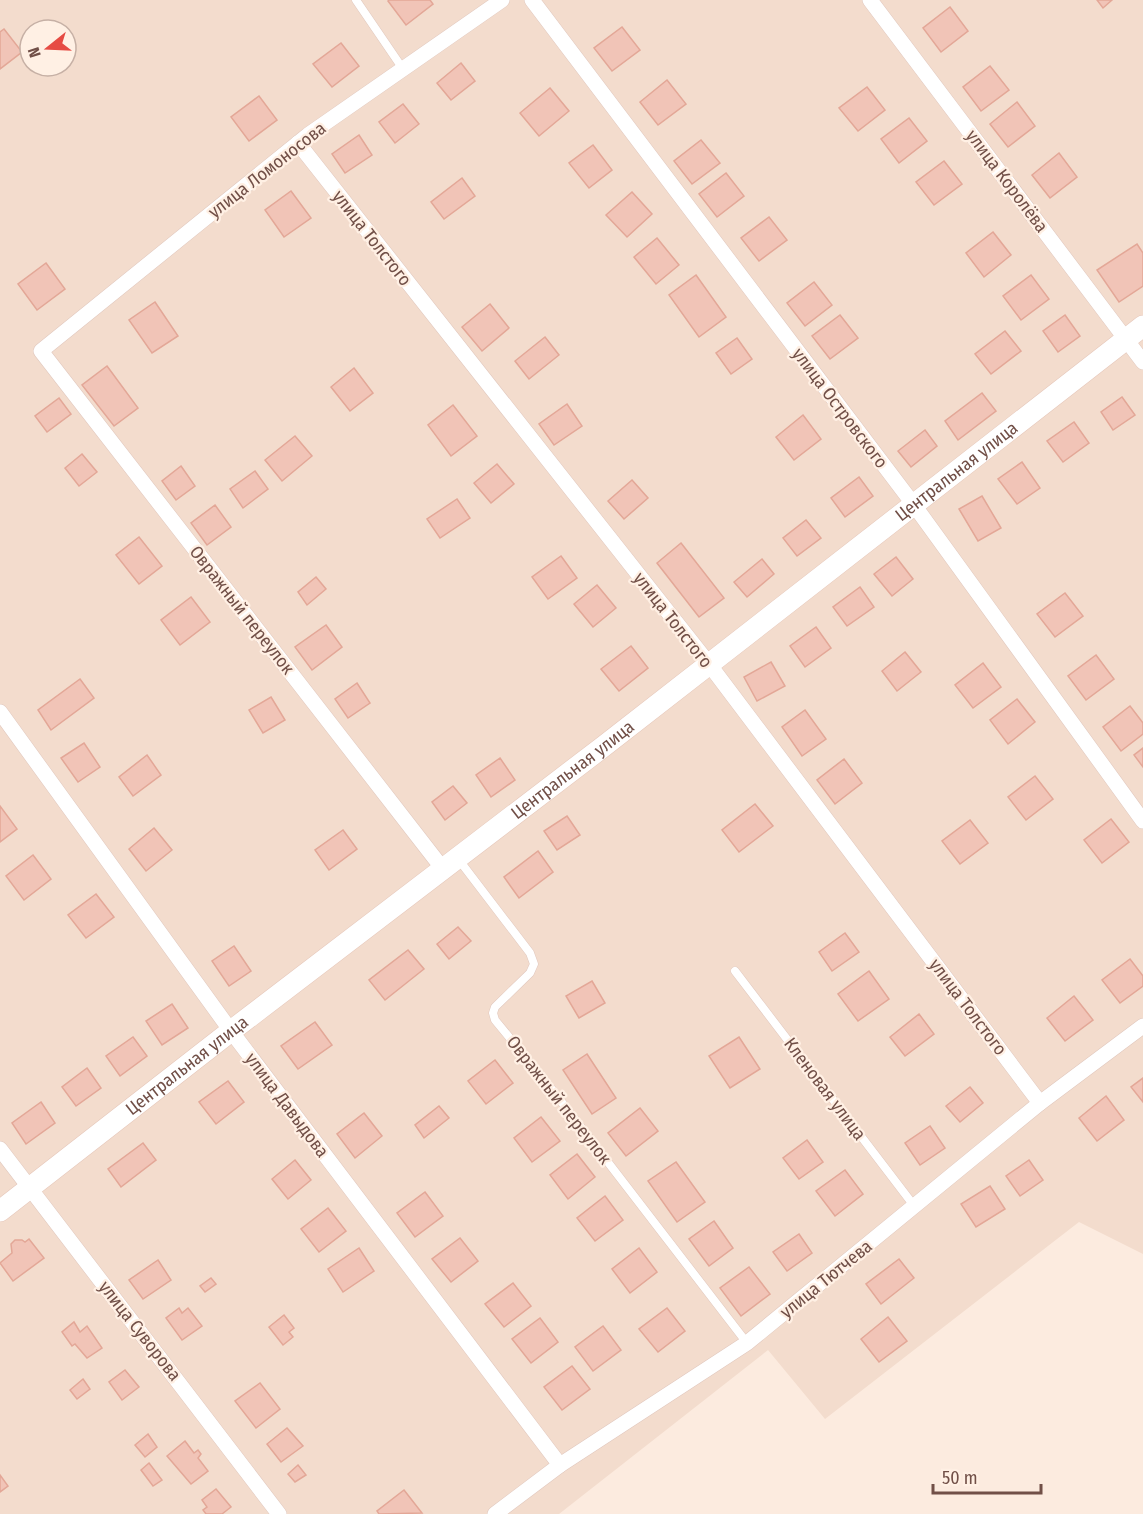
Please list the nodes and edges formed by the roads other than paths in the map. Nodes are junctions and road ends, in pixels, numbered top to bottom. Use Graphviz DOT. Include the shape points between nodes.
graph roads {
  1 [pos="356,0"];
  2 [pos="502,0"];
  3 [pos="532,0"];
  4 [pos="870,0"];
  5 [pos="403,69"];
  6 [pos="298,143"];
  7 [pos="1143,326"];
  8 [pos="1126,339"];
  9 [pos="41,351"];
  10 [pos="1143,362"];
  11 [pos="914,505"];
  12 [pos="709,664"];
  13 [pos="0,711"];
  14 [pos="1143,821"];
  15 [pos="450,864"];
  16 [pos="735,971"];
  17 [pos="1143,1026"];
  18 [pos="231,1030"];
  19 [pos="1040,1103"];
  20 [pos="0,1149"];
  21 [pos="30,1188"];
  22 [pos="915,1207"];
  23 [pos="0,1210"];
  24 [pos="747,1342"];
  25 [pos="560,1465"];
  26 [pos="279,1514"];
  27 [pos="495,1514"];
  1 -- 5 [label="lane"];
  2 -- 5 [label="street, улица Ломоносова"];
  3 -- 11 [label="street, улица Островского"];
  4 -- 8 [label="street, улица Королёва"];
  5 -- 6 [label="street, улица Ломоносова"];
  6 -- 9 [label="street, улица Ломоносова"];
  6 -- 12 [label="street, улица Толстого"];
  7 -- 8 [label="street, Центральная улица"];
  8 -- 10 [label="street, улица Королёва"];
  8 -- 11 [label="street, Центральная улица"];
  9 -- 15 [label="street, Овражный переулок"];
  11 -- 12 [label="street, Центральная улица"];
  11 -- 14 [label="street, улица Островского"];
  12 -- 15 [label="street, Центральная улица"];
  12 -- 19 [label="street, улица Толстого"];
  13 -- 18 [label="street, улица Давыдова"];
  15 -- 18 [label="street, Центральная улица"];
  15 -- 24 [label="lane, Овражный переулок" via="530,953 534,964 530,973 495,1007 495,1020"];
  16 -- 22 [label="lane, Кленовая улица"];
  17 -- 19 [label="street, улица Тютчева"];
  18 -- 21 [label="street, Центральная улица"];
  18 -- 25 [label="street, улица Давыдова"];
  19 -- 22 [label="street, улица Тютчева"];
  20 -- 21 [label="street, улица Суворова"];
  21 -- 23 [label="street, Центральная улица"];
  21 -- 26 [label="street, улица Суворова"];
  22 -- 24 [label="street, улица Тютчева"];
  24 -- 25 [label="street, улица Тютчева"];
  25 -- 27 [label="street, улица Тютчева"];
}
